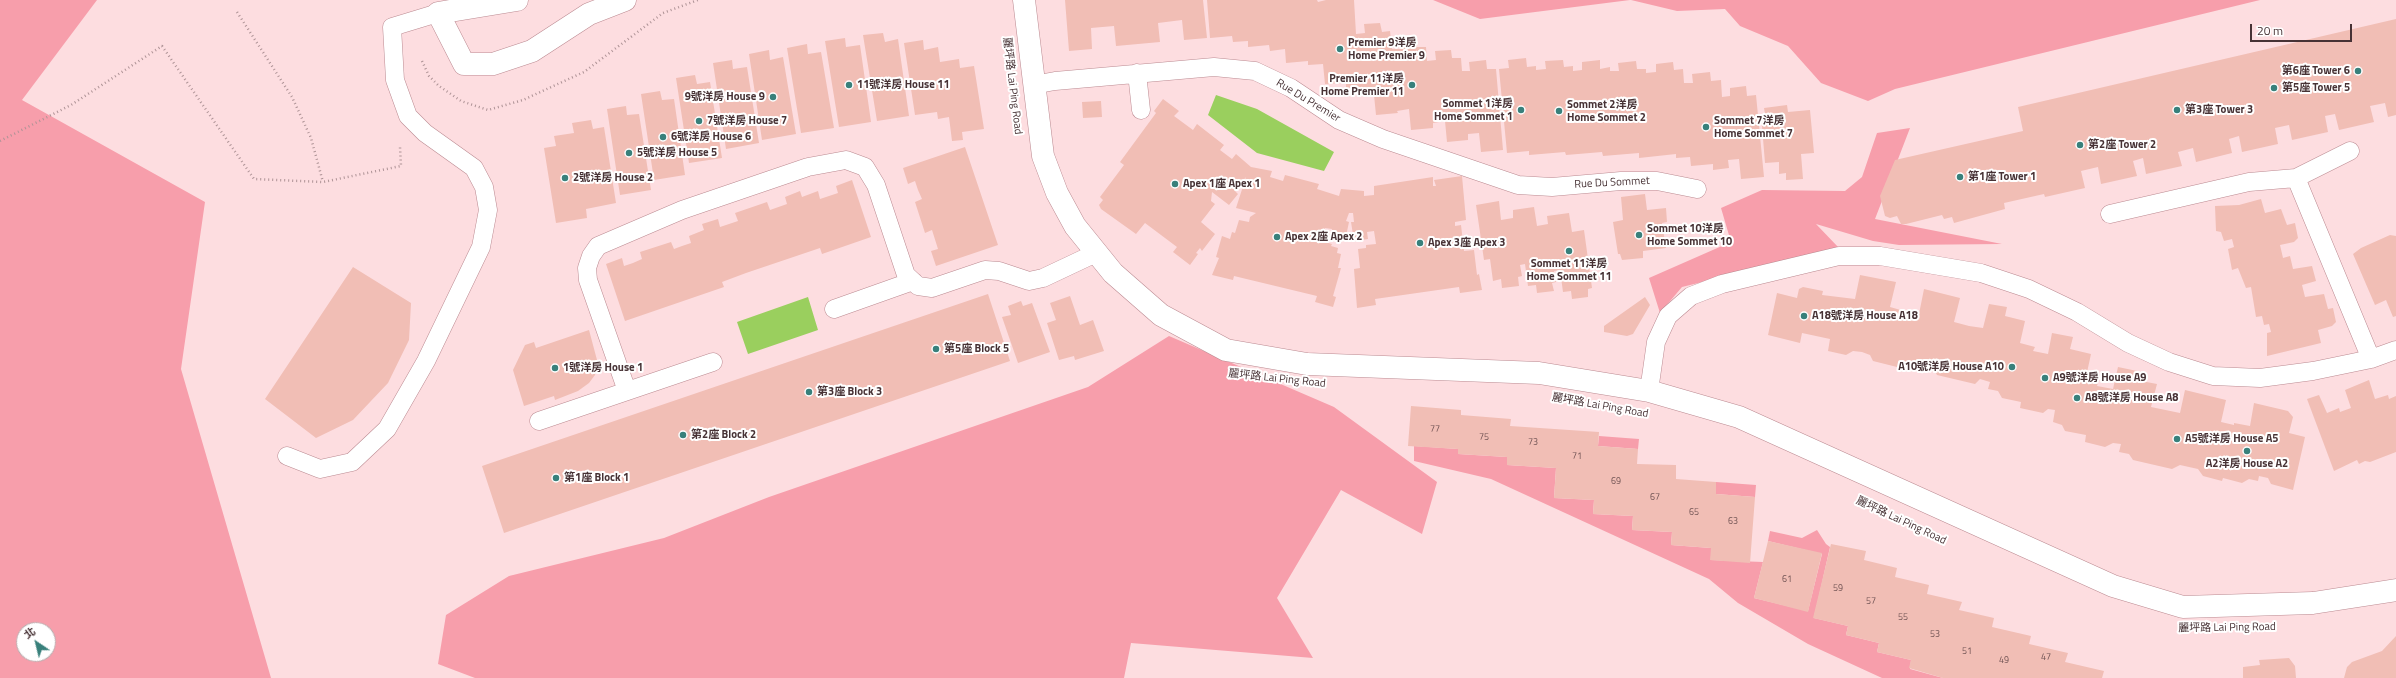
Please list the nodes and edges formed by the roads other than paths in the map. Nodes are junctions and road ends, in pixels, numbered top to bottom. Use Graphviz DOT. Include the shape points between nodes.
graph roads {
  1 [pos="517,0"];
  2 [pos="625,0"];
  3 [pos="1024,0"];
  4 [pos="438,13"];
  5 [pos="1138,73"];
  6 [pos="1033,85"];
  7 [pos="1140,110"];
  8 [pos="2350,151"];
  9 [pos="2296,178"];
  10 [pos="1552,187"];
  11 [pos="1697,189"];
  12 [pos="2110,214"];
  13 [pos="1096,253"];
  14 [pos="913,281"];
  15 [pos="834,309"];
  16 [pos="2396,350"];
  17 [pos="2371,358"];
  18 [pos="713,362"];
  19 [pos="627,391"];
  20 [pos="1649,391"];
  21 [pos="539,421"];
  22 [pos="287,456"];
  23 [pos="2396,590"];
  1 -- 4 [label="street"];
  2 -- 4 [label="street" via="589,14 532,52 493,64 464,64"];
  3 -- 6 [label="street, 麗坪路 Lai Ping Road"];
  4 -- 22 [label="lane" via="392,27 395,80 408,116 425,133 474,168 484,187 488,210 481,247 426,361 387,429 352,462 320,469"];
  5 -- 6 [label="lane, Rue Du Premier"];
  5 -- 7 [label="lane"];
  5 -- 10 [label="lane, Rue Du Premier" via="1214,67 1255,71 1291,88 1339,120 1383,139 1518,185"];
  6 -- 13 [label="street, 麗坪路 Lai Ping Road" via="1043,156 1057,193 1075,226"];
  8 -- 9 [label="lane"];
  9 -- 12 [label="lane" via="2249,182"];
  9 -- 17 [label="lane"];
  10 -- 11 [label="lane, Rue Du Sommet" via="1621,181 1657,181"];
  13 -- 14 [label="lane" via="1057,273 1029,280 999,271 985,270 932,288 918,286"];
  13 -- 20 [label="street, 麗坪路 Lai Ping Road" via="1113,273 1161,315 1226,350 1307,364 1539,373"];
  14 -- 15 [label="lane"];
  14 -- 19 [label="lane" via="906,275 872,175 858,163 846,160 808,167 682,210 598,246 587,268 588,280"];
  16 -- 17 [label="lane"];
  17 -- 20 [label="lane" via="2313,371 2268,377 2214,376 2169,362 2128,343 2077,312 2029,288 1980,273 1880,256 1839,256 1722,284 1691,296 1668,316 1656,342"];
  18 -- 19 [label="lane"];
  19 -- 21 [label="lane"];
  20 -- 23 [label="street, 麗坪路 Lai Ping Road" via="1739,417 2113,586 2183,607 2313,603"];
}
